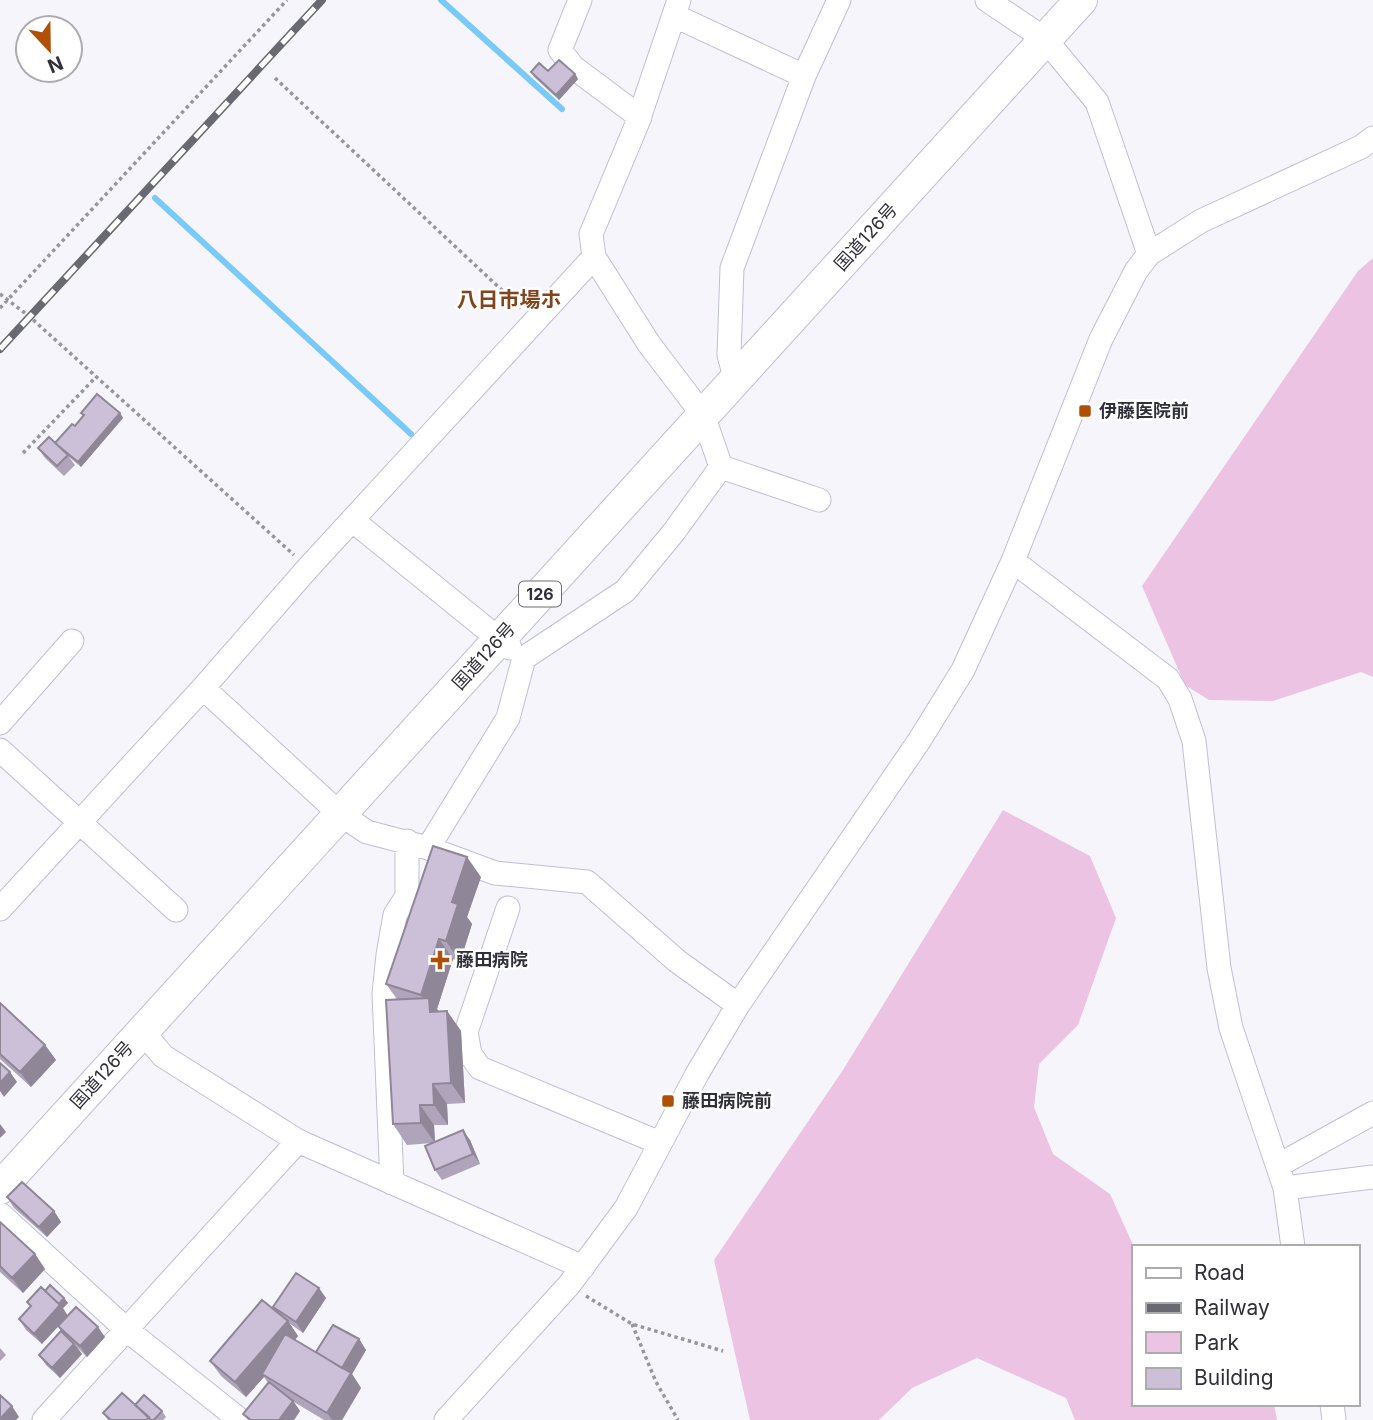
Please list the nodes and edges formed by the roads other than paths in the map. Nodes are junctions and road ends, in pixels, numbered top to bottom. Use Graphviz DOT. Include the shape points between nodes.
graph roads {
  1 [pos="580,0"];
  2 [pos="839,0"];
  3 [pos="987,0"];
  4 [pos="1081,0"];
  5 [pos="677,8"];
  6 [pos="1045,39"];
  7 [pos="804,76"];
  8 [pos="640,117"];
  9 [pos="1373,138"];
  10 [pos="1149,254"];
  11 [pos="594,257"];
  12 [pos="736,380"];
  13 [pos="703,415"];
  14 [pos="720,467"];
  15 [pos="820,500"];
  16 [pos="352,520"];
  17 [pos="1013,561"];
  18 [pos="499,639"];
  19 [pos="72,641"];
  20 [pos="524,658"];
  21 [pos="203,688"];
  22 [pos="0,723"];
  23 [pos="0,750"];
  24 [pos="340,814"];
  25 [pos="78,822"];
  26 [pos="417,845"];
  27 [pos="508,908"];
  28 [pos="0,909"];
  29 [pos="176,910"];
  30 [pos="738,1005"];
  31 [pos="142,1031"];
  32 [pos="1373,1113"];
  33 [pos="298,1141"];
  34 [pos="660,1143"];
  35 [pos="1279,1165"];
  36 [pos="1373,1177"];
  37 [pos="392,1183"];
  38 [pos="0,1188"];
  39 [pos="1285,1188"];
  40 [pos="0,1214"];
  41 [pos="1293,1245"];
  42 [pos="583,1267"];
  43 [pos="127,1330"];
  44 [pos="44,1420"];
  45 [pos="240,1420"];
  46 [pos="446,1420"];
  1 -- 8 [label="street" via="560,50 573,67"];
  2 -- 7 [label="street"];
  3 -- 6 [label="street"];
  4 -- 6 [label="highway, 国道126号 / 126"];
  5 -- 7 [label="street"];
  5 -- 8 [label="street"];
  6 -- 10 [label="street" via="1097,102"];
  6 -- 12 [label="highway, 国道126号 / 126"];
  7 -- 12 [label="street" via="732,268 729,355"];
  8 -- 11 [label="street" via="591,234"];
  9 -- 10 [label="street" via="1201,221"];
  10 -- 17 [label="street" via="1101,339"];
  11 -- 13 [label="street" via="649,344"];
  11 -- 16 [label="street"];
  12 -- 13 [label="highway, 国道126号 / 126"];
  13 -- 14 [label="street"];
  13 -- 18 [label="highway, 国道126号 / 126"];
  14 -- 15 [label="street"];
  14 -- 20 [label="street" via="625,591"];
  16 -- 18 [label="street"];
  16 -- 21 [label="street"];
  17 -- 30 [label="street" via="963,670 932,721"];
  17 -- 35 [label="street" via="1168,679 1180,699 1194,741 1219,968 1231,1028"];
  18 -- 20 [label="street"];
  18 -- 24 [label="highway, 国道126号 / 126"];
  19 -- 22 [label="street"];
  20 -- 26 [label="street" via="508,718"];
  21 -- 24 [label="street"];
  21 -- 25 [label="street"];
  23 -- 25 [label="street"];
  24 -- 26 [label="street" via="367,832"];
  24 -- 31 [label="highway, 国道126号 / 126"];
  25 -- 28 [label="street"];
  25 -- 29 [label="street"];
  26 -- 30 [label="street" via="495,873 587,882 677,961"];
  26 -- 37 [label="street" via="407,896 396,915 387,955 384,994"];
  27 -- 34 [label="street" via="466,1032 470,1054 480,1068"];
  30 -- 34 [label="street"];
  31 -- 33 [label="street" via="163,1055"];
  31 -- 38 [label="highway, 国道126号 / 126"];
  32 -- 35 [label="street"];
  33 -- 37 [label="street"];
  33 -- 43 [label="street"];
  34 -- 42 [label="street" via="626,1208"];
  35 -- 39 [label="street"];
  36 -- 39 [label="street"];
  37 -- 42 [label="street"];
  39 -- 41 [label="street"];
  40 -- 43 [label="street"];
  42 -- 46 [label="street"];
  43 -- 44 [label="street"];
  43 -- 45 [label="street"];
}
